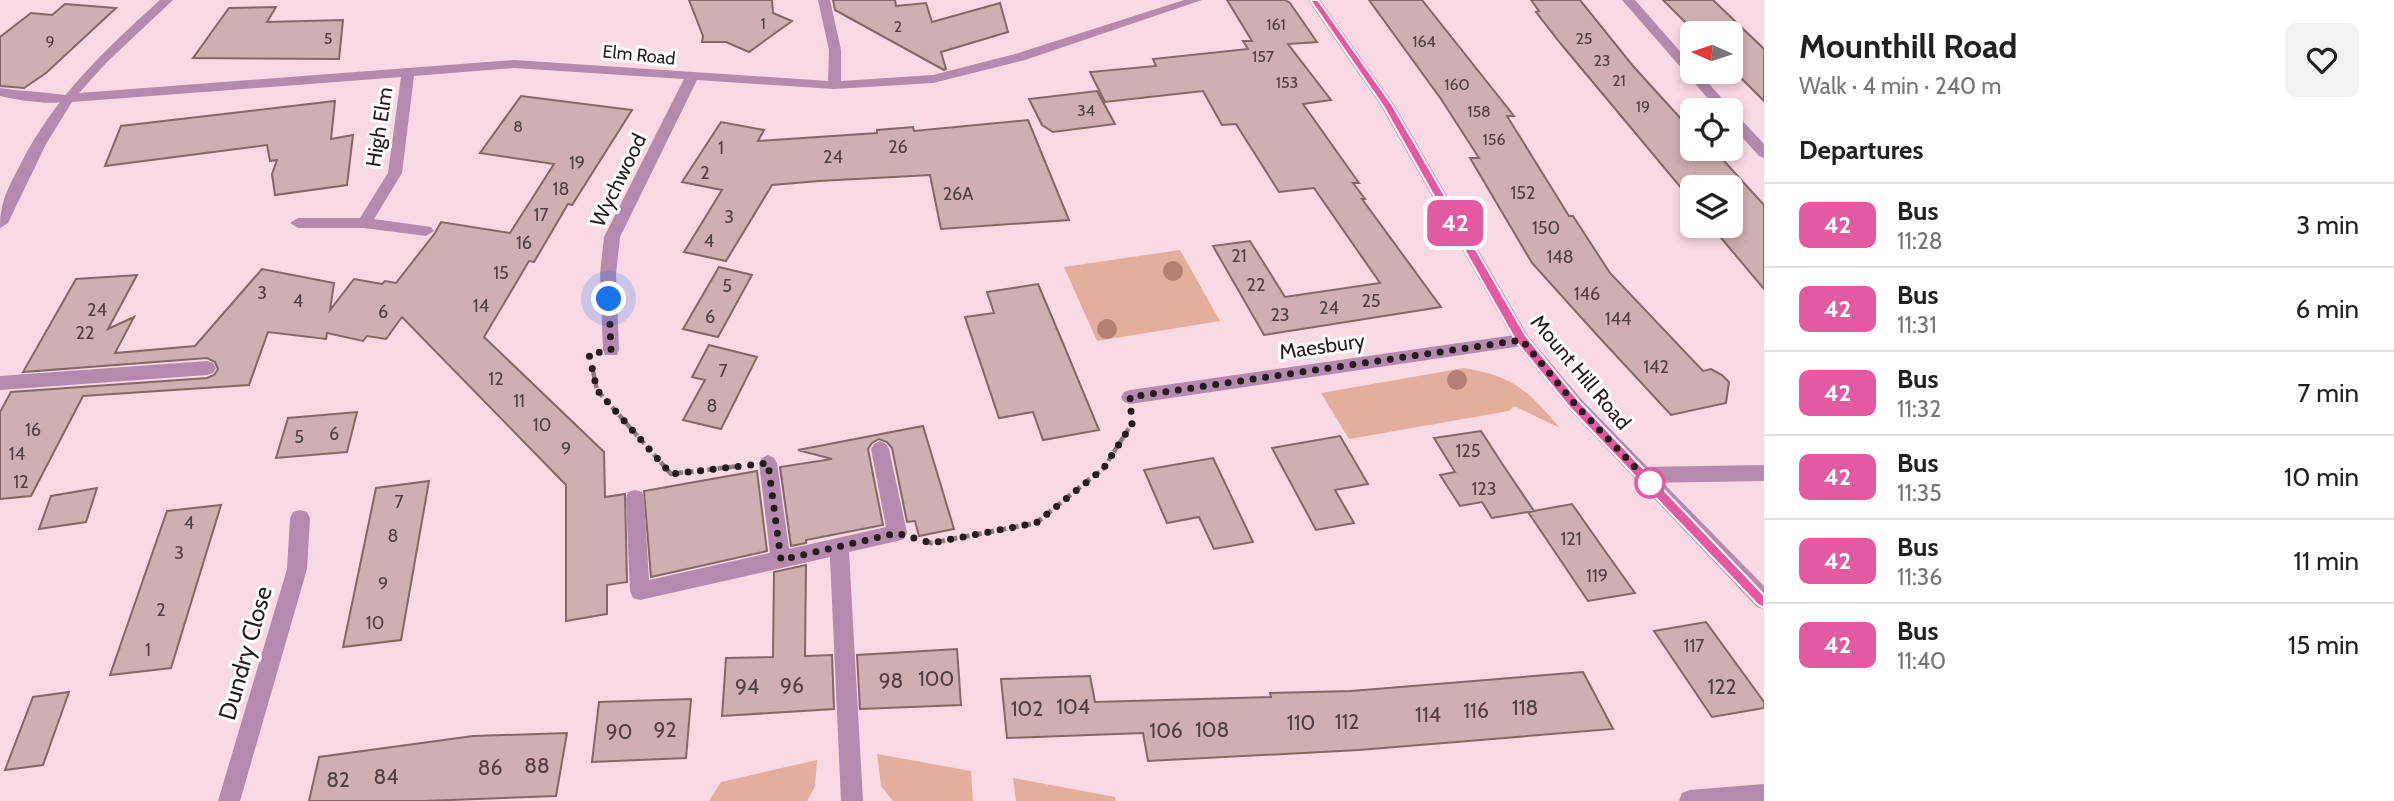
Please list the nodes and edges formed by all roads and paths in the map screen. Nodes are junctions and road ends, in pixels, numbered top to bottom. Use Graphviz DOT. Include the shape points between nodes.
graph roads {
  1 [pos="167,0"];
  2 [pos="824,0"];
  3 [pos="1196,0"];
  4 [pos="1314,0"];
  5 [pos="1628,0"];
  6 [pos="408,72"];
  7 [pos="692,77"];
  8 [pos="834,85"];
  9 [pos="0,92"];
  10 [pos="68,98"];
  11 [pos="1714,98"];
  12 [pos="1743,130"];
  13 [pos="1764,153"];
  14 [pos="0,223"];
  15 [pos="298,223"];
  16 [pos="365,223"];
  17 [pos="426,231"];
  18 [pos="1522,340"];
  19 [pos="611,350"];
  20 [pos="207,368"];
  21 [pos="0,383"];
  22 [pos="1130,397"];
  23 [pos="880,449"];
  24 [pos="768,463"];
  25 [pos="1764,473"];
  26 [pos="1642,475"];
  27 [pos="635,498"];
  28 [pos="300,519"];
  29 [pos="897,533"];
  30 [pos="839,547"];
  31 [pos="781,560"];
  32 [pos="1764,600"];
  33 [pos="1764,795"];
  34 [pos="229,801"];
  35 [pos="852,801"];
  36 [pos="1690,801"];
  1 -- 10 [label="street"];
  2 -- 8 [label="street" via="835,50"];
  3 -- 8 [label="street, Elm Road" via="1020,57 933,79"];
  4 -- 18 [label="street, Mount Hill Road" via="1388,106"];
  5 -- 11 [label="street"];
  6 -- 7 [label="street, Elm Road" via="514,64"];
  6 -- 10 [label="street, Elm Road"];
  6 -- 16 [label="street, High Elm" via="396,173"];
  7 -- 8 [label="street, Elm Road"];
  7 -- 19 [label="street, Wychwood" via="612,237 608,274"];
  9 -- 10 [label="street, Elm Road"];
  10 -- 14 [label="street" via="38,144"];
  12 -- 13 [label="street"];
  15 -- 16 [label="street"];
  16 -- 17 [label="street"];
  18 -- 22 [label="street, Maesbury"];
  18 -- 26 [label="street, Mount Hill Road"];
  19 -- 24 [label="path" via="589,354 597,390 671,474"];
  20 -- 21 [label="street"];
  22 -- 29 [label="path" via="1132,424 1103,469 1036,523 931,543"];
  23 -- 29 [label="street"];
  24 -- 31 [label="street"];
  25 -- 26 [label="street"];
  26 -- 32 [label="street, Mount Hill Road"];
  27 -- 31 [label="street" via="640,591"];
  28 -- 34 [label="street, Dundry Close" via="297,569"];
  29 -- 30 [label="street"];
  30 -- 31 [label="street"];
  30 -- 35 [label="street"];
  33 -- 36 [label="street"];
}
